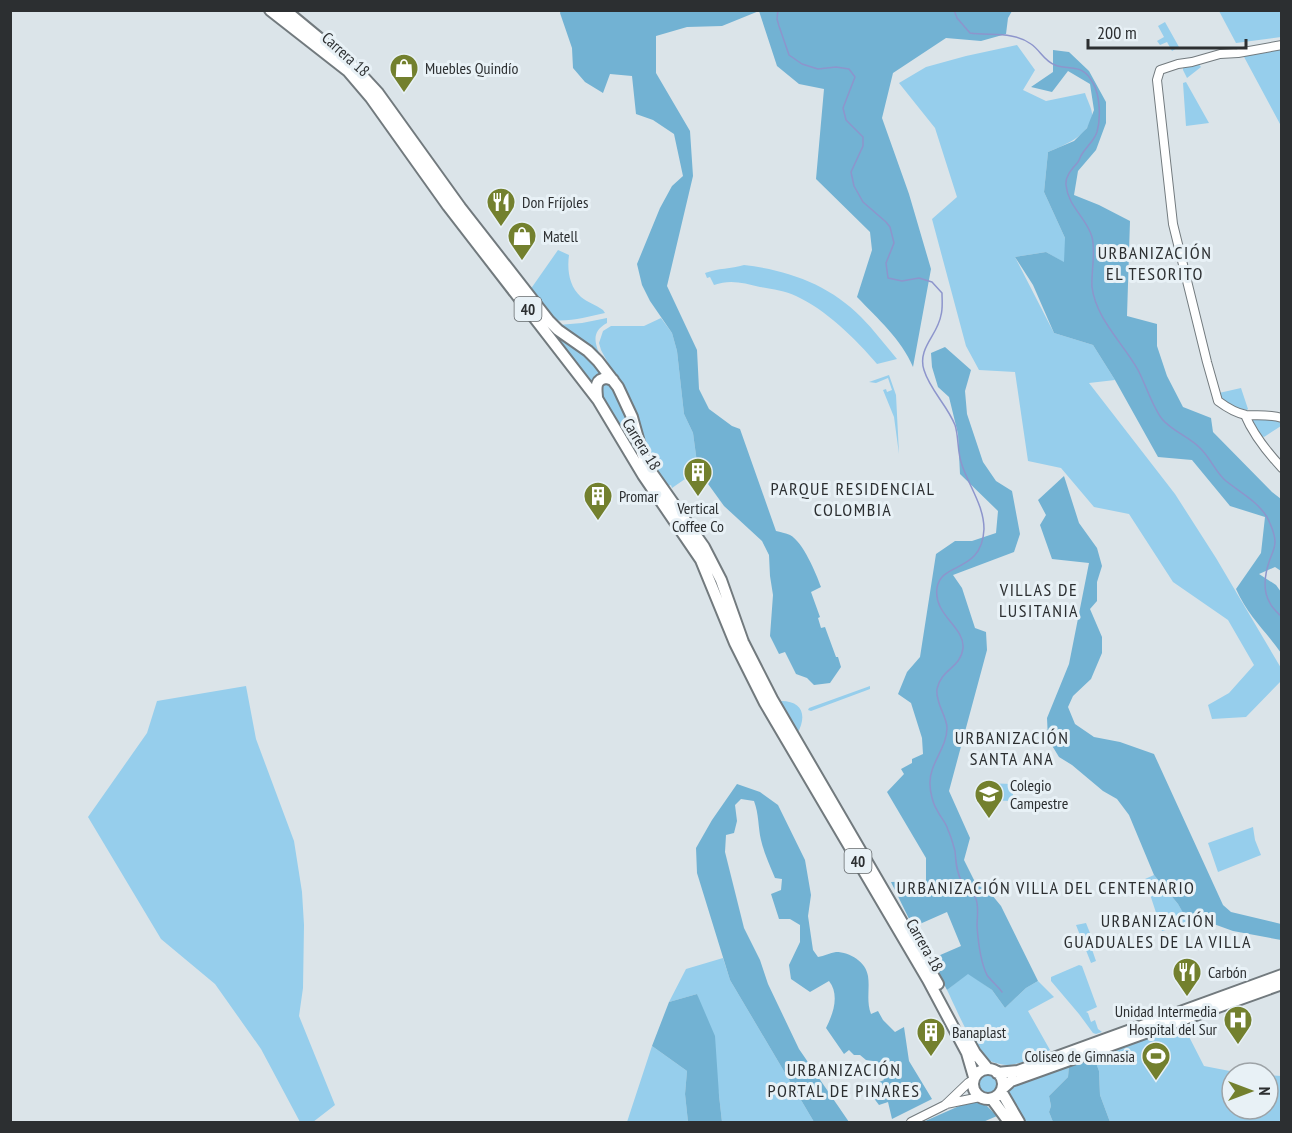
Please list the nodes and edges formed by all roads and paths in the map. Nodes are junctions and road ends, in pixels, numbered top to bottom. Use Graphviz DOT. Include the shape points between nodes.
graph roads {
  1 [pos="270,10"];
  2 [pos="285,10"];
  3 [pos="1281,45"];
  4 [pos="613,380"];
  5 [pos="598,400"];
  6 [pos="1245,415"];
  7 [pos="1281,418"];
  8 [pos="1281,468"];
  9 [pos="1281,975"];
  10 [pos="1281,984"];
  11 [pos="993,1071"];
  12 [pos="974,1079"];
  13 [pos="1002,1090"];
  14 [pos="980,1097"];
  15 [pos="992,1099"];
  16 [pos="945,1105"];
  17 [pos="911,1122"];
  18 [pos="1009,1122"];
  19 [pos="1019,1122"];
  1 -- 5 [label="main road, Carrera 18 / 40" via="348,71 371,98 448,206"];
  2 -- 4 [label="main road, Carrera 18 / 40" via="354,67 378,93 549,321 588,351"];
  3 -- 6 [label="street" via="1178,64 1160,70 1157,80 1173,224 1210,373 1218,401"];
  4 -- 5 [label="main road" via="598,381"];
  4 -- 11 [label="main road, Carrera 18 / 40" via="628,406 649,469 704,547 743,642 772,699 930,968 975,1053"];
  5 -- 12 [label="main road, Carrera 18 / 40" via="643,475 702,560 735,644 765,703 928,980 967,1053"];
  6 -- 7 [label="street"];
  6 -- 8 [label="street"];
  9 -- 11 [label="main road" via="1018,1071"];
  10 -- 13 [label="main road" via="1011,1081"];
  11 -- 12 [label="main road" via="982,1070"];
  11 -- 13 [label="main road, 40" via="1002,1080"];
  12 -- 14 [label="main road, 40" via="974,1090"];
  12 -- 16 [label="street"];
  13 -- 15 [label="main road"];
  13 -- 19 [label="main road"];
  14 -- 15 [label="main road"];
  14 -- 16 [label="street"];
  15 -- 18 [label="main road"];
  16 -- 17 [label="street"];
}
